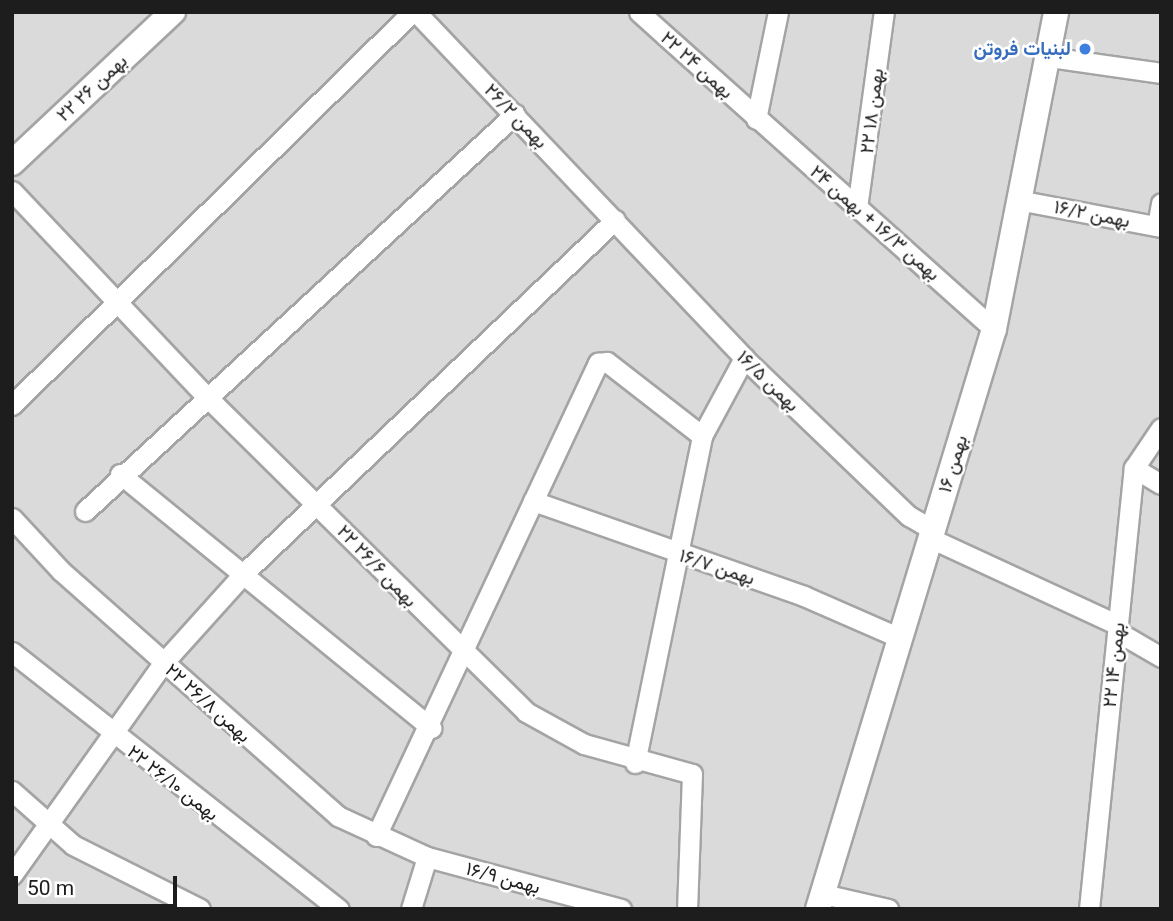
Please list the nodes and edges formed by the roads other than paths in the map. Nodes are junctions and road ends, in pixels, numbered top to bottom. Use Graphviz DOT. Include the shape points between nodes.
graph roads {
  1 [pos="173,12"];
  2 [pos="414,12"];
  3 [pos="639,12"];
  4 [pos="778,12"];
  5 [pos="884,12"];
  6 [pos="1056,12"];
  7 [pos="1049,57"];
  8 [pos="1161,73"];
  9 [pos="515,114"];
  10 [pos="756,119"];
  11 [pos="12,163"];
  12 [pos="12,191"];
  13 [pos="1023,201"];
  14 [pos="1161,204"];
  15 [pos="857,208"];
  16 [pos="615,220"];
  17 [pos="1159,227"];
  18 [pos="115,303"];
  19 [pos="994,329"];
  20 [pos="744,358"];
  21 [pos="209,399"];
  22 [pos="12,405"];
  23 [pos="1161,428"];
  24 [pos="702,436"];
  25 [pos="1135,468"];
  26 [pos="120,474"];
  27 [pos="1161,484"];
  28 [pos="533,501"];
  29 [pos="317,504"];
  30 [pos="85,511"];
  31 [pos="12,518"];
  32 [pos="932,534"];
  33 [pos="678,554"];
  34 [pos="244,573"];
  35 [pos="1118,629"];
  36 [pos="900,638"];
  37 [pos="12,652"];
  38 [pos="465,656"];
  39 [pos="1161,657"];
  40 [pos="163,663"];
  41 [pos="431,728"];
  42 [pos="110,733"];
  43 [pos="635,763"];
  44 [pos="12,791"];
  45 [pos="48,821"];
  46 [pos="376,836"];
  47 [pos="427,857"];
  48 [pos="12,875"];
  49 [pos="563,901"];
  50 [pos="820,901"];
  51 [pos="200,909"];
  52 [pos="339,909"];
  53 [pos="411,909"];
  54 [pos="621,909"];
  55 [pos="687,909"];
  56 [pos="888,909"];
  57 [pos="1089,909"];
  1 -- 11 [label="street, ۲۲ بهمن ۲۶"];
  2 -- 9 [label="street, بهمن ۲۶/۲"];
  2 -- 18 [label="street"];
  3 -- 10 [label="street, ۲۲ بهمن ۲۴"];
  4 -- 10 [label="street"];
  5 -- 15 [label="street, ۲۲ بهمن ۱۸"];
  6 -- 7 [label="street, بهمن ۱۶"];
  7 -- 8 [label="street"];
  7 -- 13 [label="street, بهمن ۱۶"];
  9 -- 16 [label="street, بهمن ۲۶/۲"];
  9 -- 21 [label="street"];
  10 -- 15 [label="street, بهمن ۱۶/۳ + بهمن ۲۴"];
  12 -- 18 [label="street, ۲۲ بهمن ۲۶/۶"];
  13 -- 17 [label="street, بهمن ۱۶/۲"];
  13 -- 19 [label="street, بهمن ۱۶"];
  14 -- 17 [label="street"];
  15 -- 19 [label="street, بهمن ۱۶/۳ + بهمن ۲۴"];
  16 -- 20 [label="street, بهمن ۱۶/۵"];
  16 -- 29 [label="street"];
  18 -- 21 [label="street, ۲۲ بهمن ۲۶/۶"];
  18 -- 22 [label="street"];
  19 -- 32 [label="street, بهمن ۱۶"];
  20 -- 24 [label="street"];
  20 -- 32 [label="street, بهمن ۱۶/۵"];
  21 -- 26 [label="street"];
  21 -- 29 [label="street, ۲۲ بهمن ۲۶/۶"];
  23 -- 25 [label="street, ۲۲ بهمن ۱۴"];
  24 -- 28 [label="street" via="602,359"];
  24 -- 33 [label="street"];
  25 -- 27 [label="street"];
  25 -- 35 [label="street, ۲۲ بهمن ۱۴"];
  26 -- 30 [label="street"];
  26 -- 34 [label="street"];
  28 -- 33 [label="street, بهمن ۱۶/۷"];
  28 -- 38 [label="street"];
  29 -- 34 [label="street"];
  29 -- 38 [label="street, ۲۲ بهمن ۲۶/۶"];
  31 -- 40 [label="street, ۲۲ بهمن ۲۶/۸"];
  32 -- 35 [label="street, بهمن ۱۶/۵"];
  32 -- 36 [label="street, بهمن ۱۶"];
  33 -- 36 [label="street, بهمن ۱۶/۷" via="804,596"];
  33 -- 43 [label="street"];
  34 -- 40 [label="street"];
  34 -- 41 [label="street"];
  35 -- 39 [label="street, بهمن ۱۶/۵"];
  35 -- 57 [label="street, ۲۲ بهمن ۱۴"];
  36 -- 50 [label="street, بهمن ۱۶"];
  37 -- 42 [label="street, ۲۲ بهمن ۲۶/۱۰"];
  38 -- 41 [label="street"];
  38 -- 43 [label="street, ۲۲ بهمن ۲۶/۶" via="526,712"];
  40 -- 42 [label="street"];
  40 -- 46 [label="street, ۲۲ بهمن ۲۶/۸" via="338,816"];
  41 -- 46 [label="street"];
  42 -- 45 [label="street"];
  42 -- 52 [label="street, ۲۲ بهمن ۲۶/۱۰"];
  43 -- 55 [label="street, ۲۲ بهمن ۲۶/۶" via="692,774"];
  44 -- 45 [label="street"];
  45 -- 48 [label="street"];
  45 -- 51 [label="street" via="73,845"];
  46 -- 47 [label="street, ۲۲ بهمن ۲۶/۸"];
  47 -- 49 [label="street, بهمن ۱۶/۹"];
  47 -- 53 [label="street"];
  49 -- 54 [label="street, بهمن ۱۶/۹"];
  50 -- 56 [label="street"];
}
